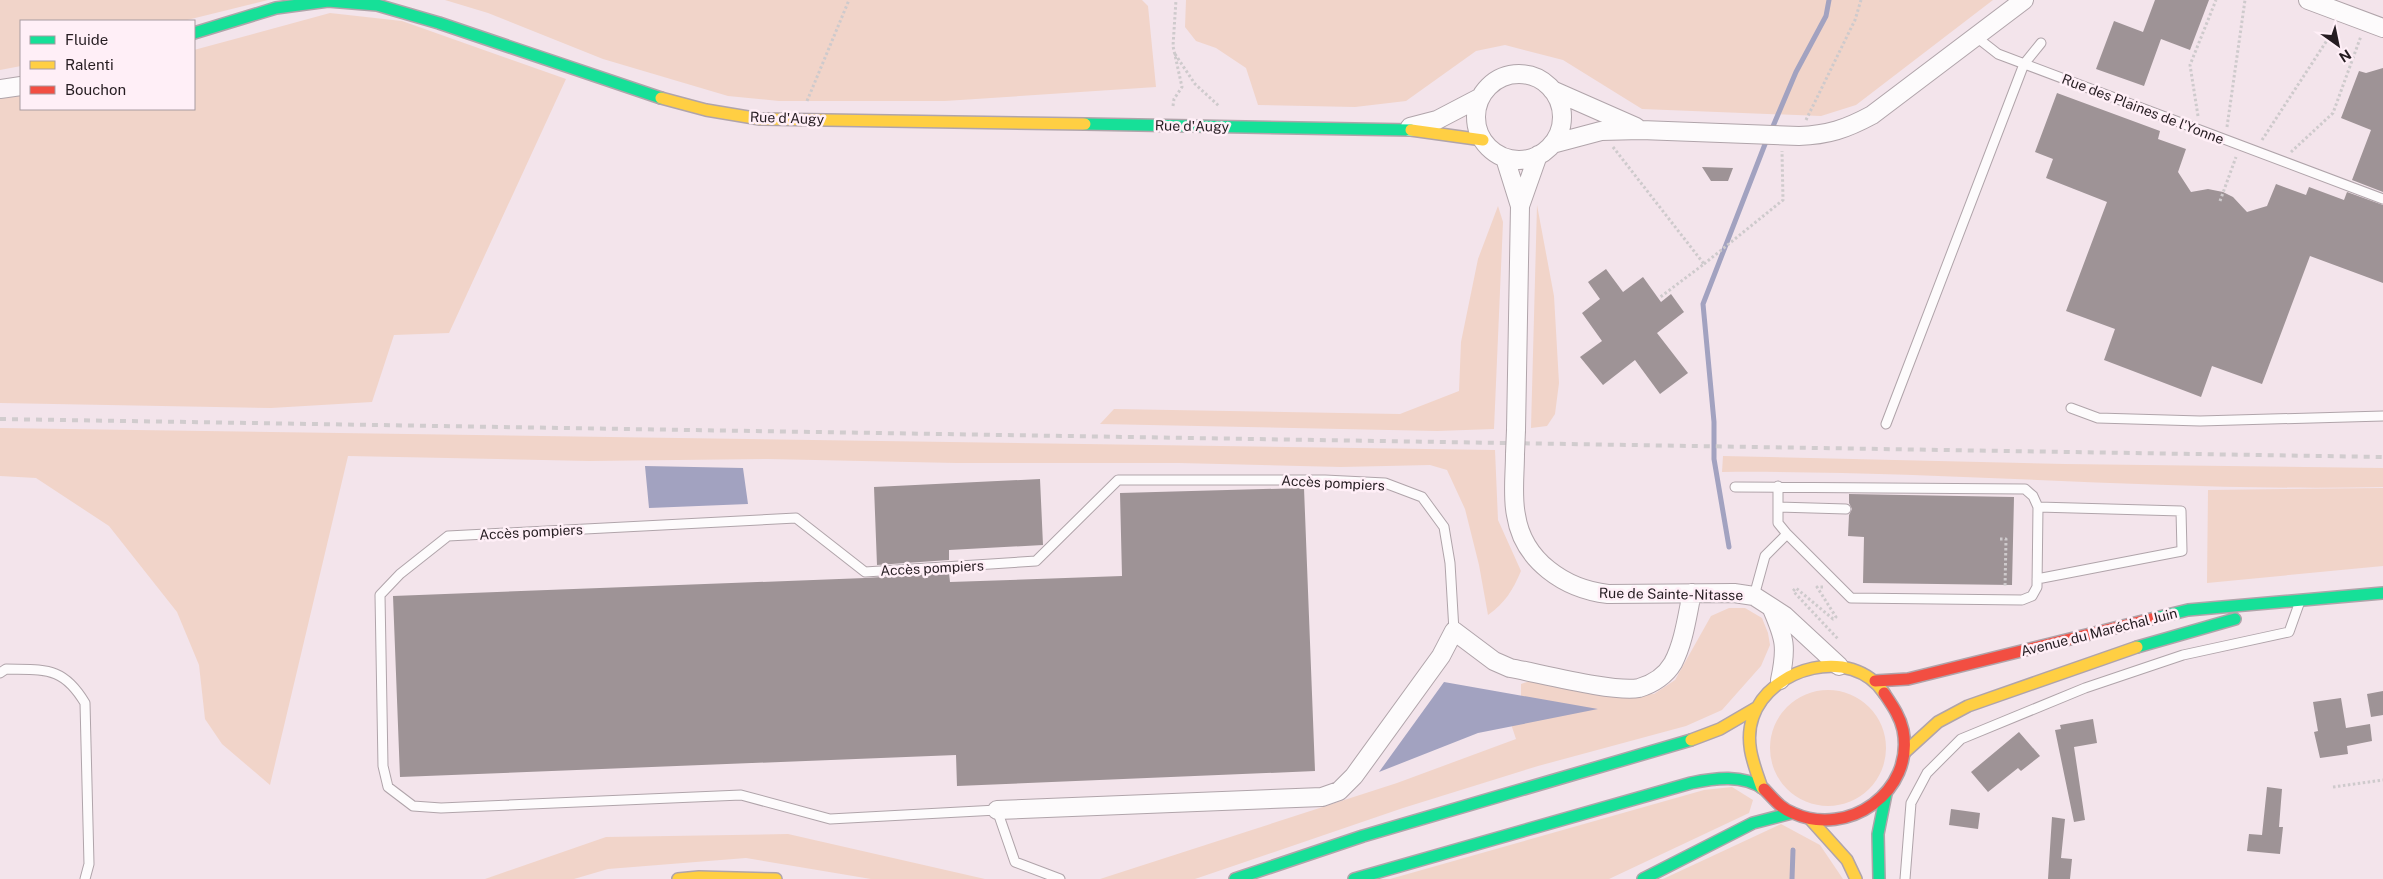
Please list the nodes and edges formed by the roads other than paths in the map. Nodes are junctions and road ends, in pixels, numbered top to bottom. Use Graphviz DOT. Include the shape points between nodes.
graph roads {
  1 [pos="2024,0"];
  2 [pos="2308,0"];
  3 [pos="2375,25"];
  4 [pos="195,33"];
  5 [pos="1975,36"];
  6 [pos="2041,42"];
  7 [pos="2024,64"];
  8 [pos="20,86"];
  9 [pos="0,89"];
  10 [pos="1552,90"];
  11 [pos="1481,97"];
  12 [pos="1401,130"];
  13 [pos="1641,130"];
  14 [pos="1483,140"];
  15 [pos="1545,150"];
  16 [pos="1505,158"];
  17 [pos="2383,199"];
  18 [pos="1520,206"];
  19 [pos="2071,408"];
  20 [pos="2383,416"];
  21 [pos="1886,424"];
  22 [pos="1778,486"];
  23 [pos="1735,487"];
  24 [pos="1778,507"];
  25 [pos="2038,507"];
  26 [pos="1846,509"];
  27 [pos="1787,534"];
  28 [pos="2037,579"];
  29 [pos="1692,593"];
  30 [pos="2383,593"];
  31 [pos="1754,596"];
  32 [pos="2326,598"];
  33 [pos="2299,604"];
  34 [pos="1772,609"];
  35 [pos="1454,631"];
  36 [pos="1839,666"];
  37 [pos="0,673"];
  38 [pos="1780,680"];
  39 [pos="1875,681"];
  40 [pos="1756,708"];
  41 [pos="1904,753"];
  42 [pos="1762,788"];
  43 [pos="1886,794"];
  44 [pos="997,810"];
  45 [pos="1792,813"];
  46 [pos="1811,820"];
  47 [pos="85,879"];
  48 [pos="678,879"];
  49 [pos="776,879"];
  50 [pos="1060,879"];
  51 [pos="1234,879"];
  52 [pos="1354,879"];
  53 [pos="1643,879"];
  54 [pos="1856,879"];
  55 [pos="1879,879"];
  56 [pos="1904,879"];
  1 -- 5 [label="street"];
  2 -- 3 [label="street"];
  4 -- 12 [label="main road, Rue d'Augy" via="276,8 328,2 376,5 440,22 678,103 760,119"];
  5 -- 7 [label="lane, Rue des Plaines de l'Yonne" via="1998,54"];
  5 -- 13 [label="street" via="1872,115 1846,128 1821,135 1799,136"];
  6 -- 7 [label="lane"];
  7 -- 17 [label="lane, Rue des Plaines de l'Yonne"];
  7 -- 21 [label="lane"];
  8 -- 9 [label="street"];
  10 -- 11 [label="street" via="1542,80 1514,74 1489,86"];
  10 -- 13 [label="street"];
  10 -- 15 [label="street" via="1560,102 1562,117 1559,132"];
  11 -- 12 [label="street, Rue d'Augy" via="1437,120"];
  11 -- 14 [label="street" via="1476,119"];
  12 -- 14 [label="main road, Rue d'Augy"];
  13 -- 15 [label="street" via="1601,131"];
  14 -- 16 [label="street" via="1492,151"];
  15 -- 16 [label="street" via="1527,159"];
  15 -- 18 [label="street"];
  16 -- 18 [label="street"];
  18 -- 29 [label="street, Rue de Sainte-Nitasse, bridge" via="1515,454 1515,514 1519,528 1537,558 1558,579 1577,588 1608,594"];
  19 -- 20 [label="lane" via="2098,418 2200,421"];
  22 -- 23 [label="lane"];
  22 -- 24 [label="lane"];
  22 -- 25 [label="lane" via="2025,489"];
  24 -- 26 [label="lane"];
  24 -- 27 [label="lane" via="1778,523"];
  25 -- 28 [label="lane"];
  25 -- 28 [label="lane" via="2181,511 2182,550"];
  27 -- 28 [label="lane" via="1851,598 2022,600 2032,596"];
  27 -- 31 [label="lane" via="1765,556"];
  29 -- 31 [label="street, Rue de Sainte-Nitasse" via="1734,592"];
  29 -- 35 [label="street" via="1679,650 1671,665 1661,677 1637,688 1619,688 1510,668 1494,661"];
  30 -- 32 [label="main road, Avenue du Maréchal Juin"];
  31 -- 34 [label="street, Rue de Sainte-Nitasse"];
  32 -- 33 [label="main road, Avenue du Maréchal Juin"];
  32 -- 39 [label="main road, Avenue du Maréchal Juin" via="2188,610 1908,679"];
  33 -- 41 [label="main road, Avenue du Maréchal Juin" via="2190,631 2045,677 1951,714"];
  33 -- 56 [label="lane" via="2289,632 2183,655 2085,688 1961,739 1927,773 1911,803"];
  34 -- 36 [label="street, Rue de Sainte-Nitasse" via="1785,616"];
  34 -- 38 [label="street" via="1785,648"];
  35 -- 44 [label="street" via="1441,656 1354,776 1339,791 1322,797"];
  35 -- 44 [label="lane, Accès pompiers" via="1450,563 1444,527 1422,497 1385,484 1325,480 1118,480 1036,561 865,572 796,518 448,536 400,574 380,595 383,766 388,787 413,806 441,808 742,795 830,819"];
  36 -- 38 [label="main road" via="1818,665 1798,670"];
  36 -- 39 [label="main road" via="1858,671"];
  37 -- 47 [label="lane" via="6,669 53,671 76,687 85,703 89,864"];
  38 -- 40 [label="main road"];
  39 -- 41 [label="main road" via="1893,702 1903,726"];
  40 -- 42 [label="main road" via="1748,740 1754,773"];
  40 -- 51 [label="main road" via="1697,738 1363,836"];
  41 -- 43 [label="main road" via="1894,782"];
  42 -- 45 [label="main road"];
  42 -- 52 [label="main road" via="1735,779 1718,778 1690,783"];
  43 -- 46 [label="main road" via="1870,808 1852,817 1832,821"];
  43 -- 55 [label="main road" via="1878,834"];
  44 -- 50 [label="lane" via="1015,862"];
  45 -- 46 [label="main road"];
  45 -- 53 [label="main road" via="1753,823"];
  46 -- 54 [label="main road" via="1847,860"];
  48 -- 49 [label="main road"];
}
